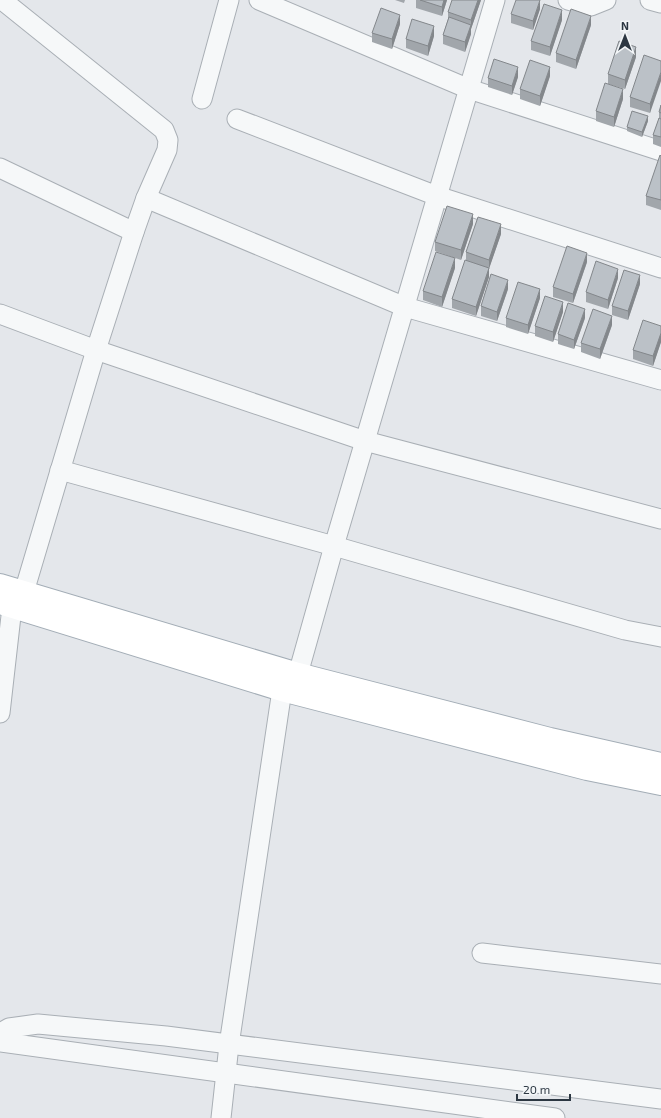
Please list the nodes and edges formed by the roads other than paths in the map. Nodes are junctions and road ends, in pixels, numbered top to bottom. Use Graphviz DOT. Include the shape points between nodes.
graph roads {
  1 [pos="2,0"];
  2 [pos="230,0"];
  3 [pos="259,0"];
  4 [pos="495,0"];
  5 [pos="568,0"];
  6 [pos="606,0"];
  7 [pos="650,0"];
  8 [pos="661,3"];
  9 [pos="469,88"];
  10 [pos="202,100"];
  11 [pos="237,119"];
  12 [pos="661,151"];
  13 [pos="0,168"];
  14 [pos="438,196"];
  15 [pos="146,198"];
  16 [pos="134,232"];
  17 [pos="661,268"];
  18 [pos="405,307"];
  19 [pos="0,314"];
  20 [pos="96,350"];
  21 [pos="661,380"];
  22 [pos="365,441"];
  23 [pos="60,470"];
  24 [pos="661,519"];
  25 [pos="334,546"];
  26 [pos="0,585"];
  27 [pos="12,600"];
  28 [pos="661,637"];
  29 [pos="298,674"];
  30 [pos="282,690"];
  31 [pos="0,713"];
  32 [pos="661,764"];
  33 [pos="661,784"];
  34 [pos="482,953"];
  35 [pos="661,974"];
  36 [pos="0,1033"];
  37 [pos="0,1042"];
  38 [pos="229,1045"];
  39 [pos="226,1072"];
  40 [pos="661,1099"];
  41 [pos="221,1118"];
  42 [pos="555,1118"];
  1 -- 15 [label="street" via="164,130 168,140 167,150"];
  2 -- 10 [label="street"];
  3 -- 9 [label="street"];
  4 -- 9 [label="street"];
  5 -- 6 [label="street" via="591,6"];
  7 -- 8 [label="street"];
  9 -- 12 [label="street"];
  9 -- 14 [label="street"];
  11 -- 14 [label="street"];
  13 -- 16 [label="street"];
  14 -- 17 [label="street"];
  14 -- 18 [label="street"];
  15 -- 16 [label="street"];
  15 -- 18 [label="street"];
  16 -- 20 [label="street"];
  18 -- 21 [label="street"];
  18 -- 22 [label="street"];
  19 -- 20 [label="street"];
  20 -- 22 [label="street"];
  20 -- 23 [label="street"];
  22 -- 24 [label="street"];
  22 -- 25 [label="street"];
  23 -- 25 [label="street"];
  23 -- 27 [label="street"];
  25 -- 28 [label="street" via="625,630"];
  25 -- 29 [label="street"];
  26 -- 27 [label="main road"];
  27 -- 29 [label="main road"];
  27 -- 30 [label="main road"];
  27 -- 31 [label="street"];
  29 -- 32 [label="main road" via="550,739"];
  30 -- 33 [label="main road" via="587,769"];
  30 -- 38 [label="street"];
  34 -- 35 [label="street"];
  36 -- 38 [label="street" via="9,1028 38,1024 166,1036"];
  37 -- 39 [label="street"];
  38 -- 39 [label="street"];
  38 -- 40 [label="street"];
  39 -- 41 [label="street"];
  39 -- 42 [label="street"];
}
